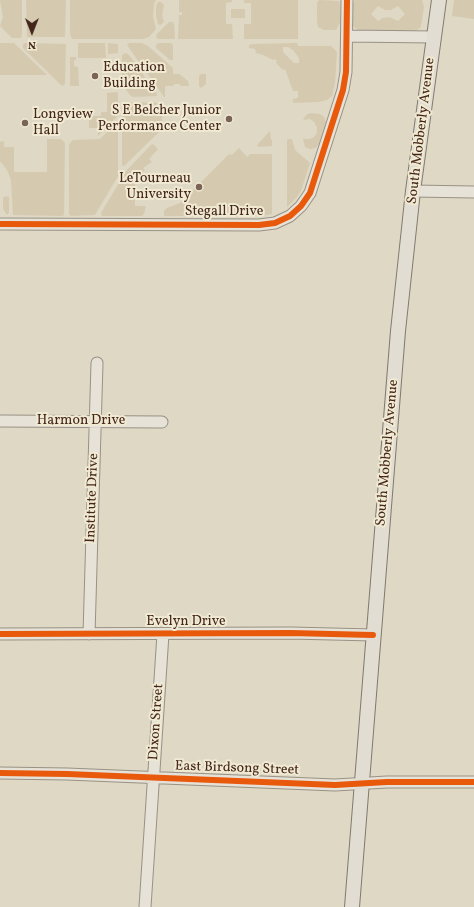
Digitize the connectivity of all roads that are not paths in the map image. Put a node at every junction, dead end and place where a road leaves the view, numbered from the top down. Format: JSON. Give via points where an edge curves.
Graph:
{"nodes":[{"id":1,"x":347,"y":0,"type":"edge"},
{"id":2,"x":438,"y":0,"type":"edge"},
{"id":3,"x":346,"y":36,"type":"junction"},
{"id":4,"x":434,"y":37,"type":"junction"},
{"id":5,"x":413,"y":191,"type":"junction"},
{"id":6,"x":474,"y":192,"type":"edge"},
{"id":7,"x":0,"y":224,"type":"edge"},
{"id":8,"x":97,"y":363,"type":"dead end"},
{"id":9,"x":0,"y":421,"type":"edge"},
{"id":10,"x":96,"y":421,"type":"junction"},
{"id":11,"x":162,"y":422,"type":"dead end"},
{"id":12,"x":0,"y":634,"type":"edge"},
{"id":13,"x":89,"y":634,"type":"junction"},
{"id":14,"x":163,"y":634,"type":"junction"},
{"id":15,"x":373,"y":635,"type":"junction"},
{"id":16,"x":0,"y":773,"type":"edge"},
{"id":17,"x":154,"y":778,"type":"junction"},
{"id":18,"x":474,"y":782,"type":"edge"},
{"id":19,"x":361,"y":784,"type":"junction"},
{"id":20,"x":145,"y":907,"type":"edge"},
{"id":21,"x":352,"y":907,"type":"edge"}],
"edges":[{"from":1,"to":3,"type":"street","name":"Stegall Drive"},
{"from":2,"to":4,"type":"main road","name":"South Mobberly Avenue"},
{"from":3,"to":4,"type":"street"},
{"from":3,"to":7,"type":"street","name":"Stegall Drive","via":[[343,90],[312,187],[301,206],[282,220],[260,225]]},
{"from":4,"to":5,"type":"main road","name":"South Mobberly Avenue"},
{"from":5,"to":6,"type":"street"},
{"from":5,"to":15,"type":"main road","name":"South Mobberly Avenue","via":[[398,331]]},
{"from":8,"to":10,"type":"street","name":"Institute Drive"},
{"from":9,"to":10,"type":"street","name":"Harmon Drive"},
{"from":10,"to":11,"type":"street","name":"Harmon Drive"},
{"from":10,"to":13,"type":"street","name":"Institute Drive"},
{"from":12,"to":13,"type":"street","name":"Evelyn Drive"},
{"from":13,"to":14,"type":"street","name":"Evelyn Drive"},
{"from":14,"to":15,"type":"street","name":"Evelyn Drive"},
{"from":14,"to":17,"type":"street","name":"Dixon Street"},
{"from":15,"to":19,"type":"main road","name":"South Mobberly Avenue"},
{"from":16,"to":17,"type":"street","name":"East Birdsong Street"},
{"from":17,"to":19,"type":"street","name":"East Birdsong Street"},
{"from":17,"to":20,"type":"street","name":"Dixon Street"},
{"from":18,"to":19,"type":"street","name":"East Birdsong Street"},
{"from":19,"to":21,"type":"main road","name":"South Mobberly Avenue"}]}
